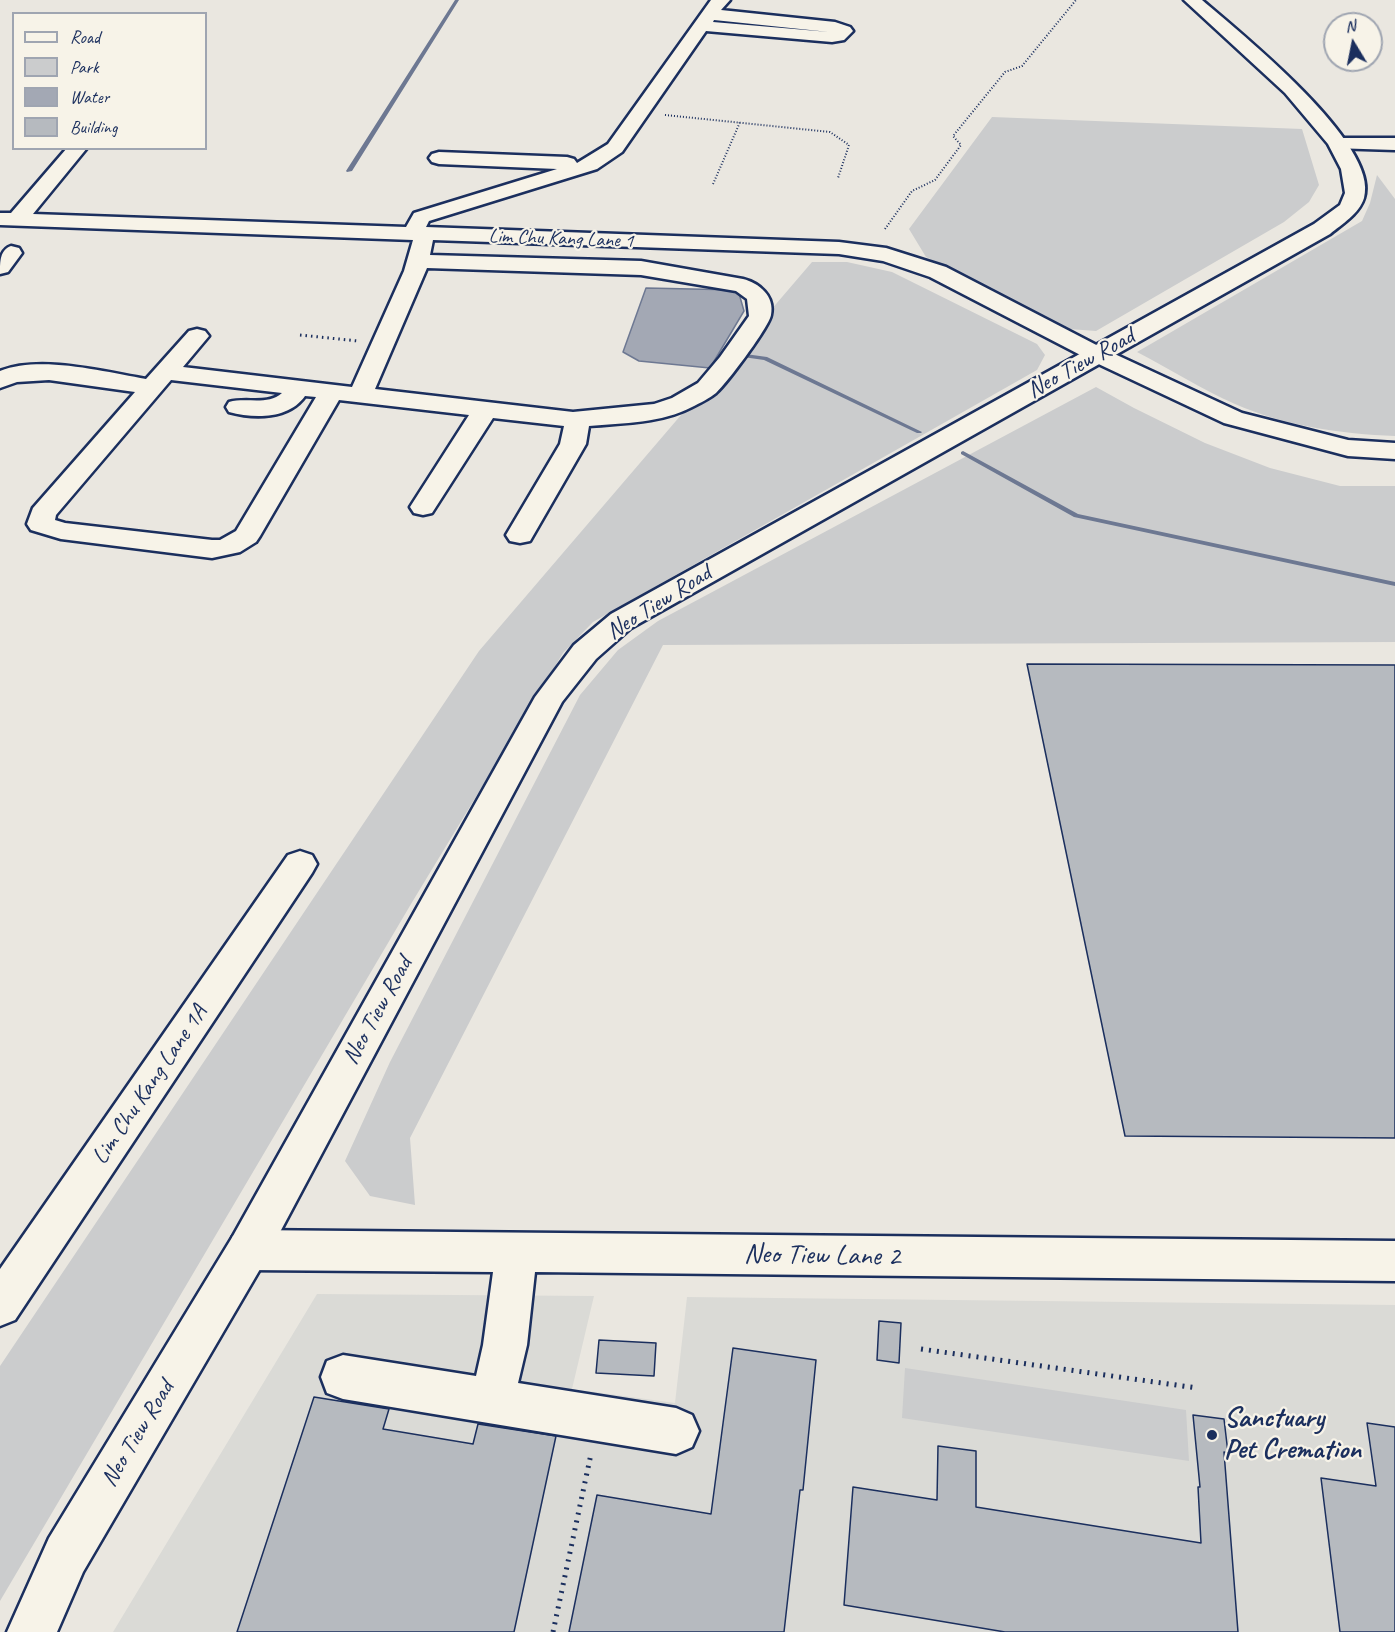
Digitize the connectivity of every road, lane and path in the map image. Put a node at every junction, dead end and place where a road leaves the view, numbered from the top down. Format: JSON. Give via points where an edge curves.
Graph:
{"nodes":[{"id":1,"x":722,"y":0,"type":"edge"},
{"id":2,"x":1076,"y":0,"type":"edge"},
{"id":3,"x":1192,"y":0,"type":"edge"},
{"id":4,"x":706,"y":20,"type":"junction"},
{"id":5,"x":640,"y":112,"type":"junction"},
{"id":6,"x":740,"y":122,"type":"junction"},
{"id":7,"x":1340,"y":144,"type":"junction"},
{"id":8,"x":1395,"y":144,"type":"edge"},
{"id":9,"x":77,"y":150,"type":"edge"},
{"id":10,"x":440,"y":158,"type":"dead end"},
{"id":11,"x":590,"y":165,"type":"junction"},
{"id":12,"x":838,"y":178,"type":"dead end"},
{"id":13,"x":713,"y":184,"type":"dead end"},
{"id":14,"x":8,"y":219,"type":"edge"},
{"id":15,"x":885,"y":229,"type":"dead end"},
{"id":16,"x":419,"y":234,"type":"junction"},
{"id":17,"x":418,"y":261,"type":"junction"},
{"id":18,"x":300,"y":335,"type":"dead end"},
{"id":19,"x":197,"y":336,"type":"dead end"},
{"id":20,"x":384,"y":343,"type":"junction"},
{"id":21,"x":1098,"y":355,"type":"junction"},
{"id":22,"x":159,"y":380,"type":"junction"},
{"id":23,"x":0,"y":381,"type":"edge"},
{"id":24,"x":298,"y":388,"type":"junction"},
{"id":25,"x":331,"y":392,"type":"junction"},
{"id":26,"x":360,"y":396,"type":"junction"},
{"id":27,"x":238,"y":407,"type":"dead end"},
{"id":28,"x":486,"y":409,"type":"junction"},
{"id":29,"x":573,"y":420,"type":"junction"},
{"id":30,"x":1395,"y":452,"type":"edge"},
{"id":31,"x":423,"y":507,"type":"dead end"},
{"id":32,"x":520,"y":535,"type":"dead end"},
{"id":33,"x":300,"y":864,"type":"dead end"},
{"id":34,"x":248,"y":1250,"type":"junction"},
{"id":35,"x":516,"y":1253,"type":"junction"},
{"id":36,"x":1395,"y":1261,"type":"edge"},
{"id":37,"x":0,"y":1305,"type":"edge"},
{"id":38,"x":921,"y":1349,"type":"dead end"},
{"id":39,"x":343,"y":1377,"type":"dead end"},
{"id":40,"x":1197,"y":1388,"type":"dead end"},
{"id":41,"x":492,"y":1401,"type":"junction"},
{"id":42,"x":598,"y":1418,"type":"junction"},
{"id":43,"x":676,"y":1431,"type":"dead end"},
{"id":44,"x":32,"y":1632,"type":"edge"},
{"id":45,"x":553,"y":1632,"type":"edge"}],
"edges":[{"from":1,"to":4,"type":"street"},
{"from":2,"to":15,"type":"path","via":[[1022,66],[1005,72],[952,136],[960,145],[935,180],[912,191]]},
{"from":3,"to":7,"type":"street","name":"Neo Tiew Road","via":[[1307,104]]},
{"from":4,"to":4,"type":"street","via":[[832,38],[844,31],[835,27]]},
{"from":4,"to":5,"type":"street"},
{"from":5,"to":6,"type":"path"},
{"from":5,"to":11,"type":"street","via":[[615,148]]},
{"from":6,"to":12,"type":"path","via":[[830,132],[843,139],[849,145]]},
{"from":6,"to":13,"type":"path"},
{"from":7,"to":8,"type":"street"},
{"from":7,"to":21,"type":"street","name":"Neo Tiew Road","via":[[1351,169],[1355,194],[1348,208],[1322,229]]},
{"from":9,"to":14,"type":"street","via":[[68,176]]},
{"from":10,"to":11,"type":"street"},
{"from":11,"to":16,"type":"street","via":[[421,217]]},
{"from":14,"to":16,"type":"street","name":"Lim Chu Kang Lane 1"},
{"from":16,"to":17,"type":"street"},
{"from":16,"to":21,"type":"street","name":"Lim Chu Kang Lane 1","via":[[839,248],[886,255],[938,272]]},
{"from":17,"to":20,"type":"street"},
{"from":17,"to":29,"type":"street","via":[[641,268],[743,286],[757,296],[760,316],[706,388],[681,403],[658,410]]},
{"from":18,"to":20,"type":"path"},
{"from":19,"to":22,"type":"street"},
{"from":20,"to":26,"type":"street"},
{"from":21,"to":30,"type":"street","name":"Lim Chu Kang Lane 1","via":[[1233,418],[1348,448]]},
{"from":21,"to":34,"type":"street","name":"Neo Tiew Road","via":[[621,621],[585,652],[550,697]]},
{"from":22,"to":23,"type":"street","via":[[38,371],[14,374]]},
{"from":22,"to":24,"type":"street"},
{"from":22,"to":25,"type":"street","via":[[43,514],[41,524],[61,531],[225,549],[246,536]]},
{"from":24,"to":25,"type":"street"},
{"from":24,"to":27,"type":"street","via":[[291,400],[279,408]]},
{"from":25,"to":26,"type":"street"},
{"from":26,"to":28,"type":"street"},
{"from":28,"to":29,"type":"street"},
{"from":28,"to":31,"type":"street"},
{"from":29,"to":32,"type":"street","via":[[577,424],[573,444]]},
{"from":33,"to":37,"type":"street","name":"Lim Chu Kang Lane 1A"},
{"from":34,"to":35,"type":"street","name":"Neo Tiew Lane 2"},
{"from":34,"to":44,"type":"street","name":"Neo Tiew Road","via":[[66,1555]]},
{"from":35,"to":36,"type":"street","name":"Neo Tiew Lane 2"},
{"from":35,"to":41,"type":"street","via":[[505,1345]]},
{"from":38,"to":40,"type":"path"},
{"from":39,"to":41,"type":"street"},
{"from":41,"to":42,"type":"street"},
{"from":42,"to":43,"type":"street"},
{"from":42,"to":45,"type":"path"}]}
